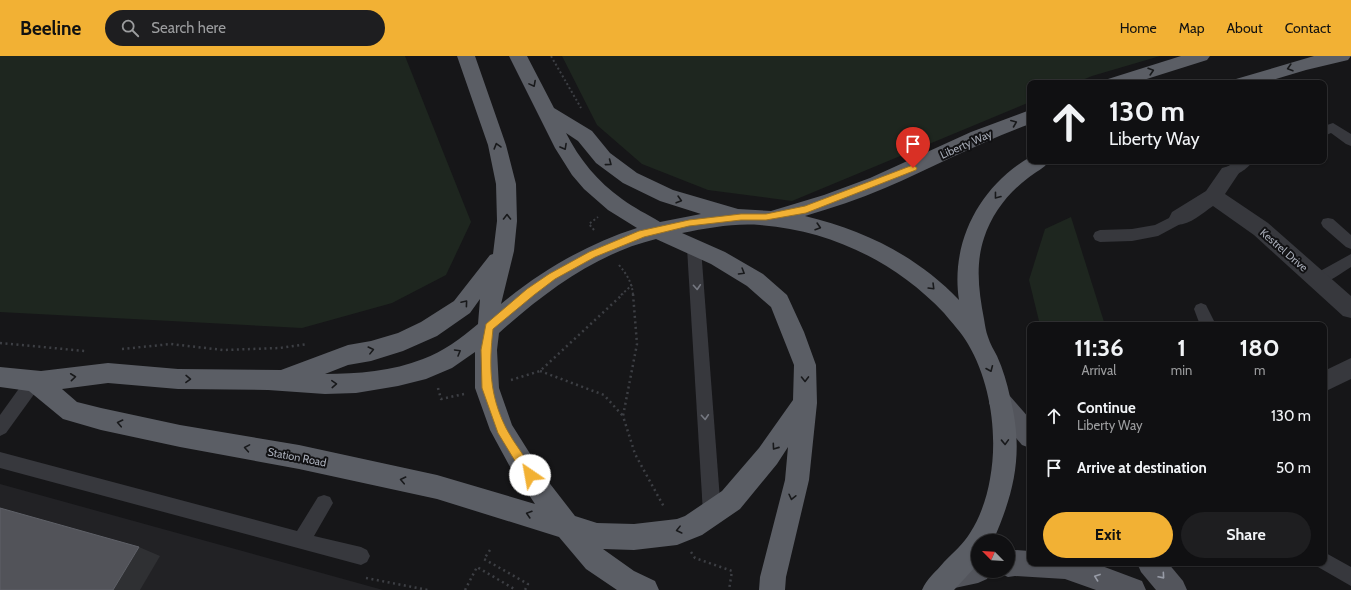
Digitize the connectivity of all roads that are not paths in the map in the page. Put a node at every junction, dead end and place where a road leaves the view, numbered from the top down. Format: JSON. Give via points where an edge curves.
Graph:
{"nodes":[{"id":1,"x":466,"y":56,"type":"edge"},
{"id":2,"x":518,"y":56,"type":"edge"},
{"id":3,"x":1201,"y":56,"type":"edge"},
{"id":4,"x":1342,"y":56,"type":"edge"},
{"id":5,"x":1124,"y":80,"type":"edge"},
{"id":6,"x":1252,"y":80,"type":"edge"},
{"id":7,"x":547,"y":112,"type":"junction"},
{"id":8,"x":1027,"y":117,"type":"edge"},
{"id":9,"x":1327,"y":130,"type":"edge"},
{"id":10,"x":1351,"y":141,"type":"edge"},
{"id":11,"x":1033,"y":164,"type":"edge"},
{"id":12,"x":1242,"y":164,"type":"edge"},
{"id":13,"x":1229,"y":173,"type":"joint"},
{"id":14,"x":1213,"y":196,"type":"junction"},
{"id":15,"x":741,"y":217,"type":"junction"},
{"id":16,"x":766,"y":217,"type":"junction"},
{"id":17,"x":1179,"y":218,"type":"joint"},
{"id":18,"x":1328,"y":223,"type":"dead end"},
{"id":19,"x":657,"y":230,"type":"junction"},
{"id":20,"x":1100,"y":236,"type":"dead end"},
{"id":21,"x":1351,"y":243,"type":"edge"},
{"id":22,"x":694,"y":248,"type":"junction"},
{"id":23,"x":504,"y":251,"type":"junction"},
{"id":24,"x":1351,"y":260,"type":"edge"},
{"id":25,"x":1318,"y":280,"type":"junction"},
{"id":26,"x":1201,"y":309,"type":"dead end"},
{"id":27,"x":1351,"y":309,"type":"edge"},
{"id":28,"x":1207,"y":322,"type":"edge"},
{"id":29,"x":489,"y":327,"type":"junction"},
{"id":30,"x":976,"y":336,"type":"junction"},
{"id":31,"x":1351,"y":368,"type":"edge"},
{"id":32,"x":0,"y":377,"type":"edge"},
{"id":33,"x":281,"y":380,"type":"junction"},
{"id":34,"x":1327,"y":380,"type":"edge"},
{"id":35,"x":34,"y":381,"type":"junction"},
{"id":36,"x":805,"y":403,"type":"junction"},
{"id":37,"x":1001,"y":403,"type":"junction"},
{"id":38,"x":0,"y":428,"type":"edge"},
{"id":39,"x":1027,"y":433,"type":"edge"},
{"id":40,"x":0,"y":460,"type":"edge"},
{"id":41,"x":324,"y":503,"type":"dead end"},
{"id":42,"x":712,"y":513,"type":"junction"},
{"id":43,"x":566,"y":526,"type":"junction"},
{"id":44,"x":983,"y":534,"type":"edge"},
{"id":45,"x":301,"y":541,"type":"junction"},
{"id":46,"x":971,"y":552,"type":"edge"},
{"id":47,"x":361,"y":556,"type":"dead end"},
{"id":48,"x":595,"y":560,"type":"junction"},
{"id":49,"x":1015,"y":563,"type":"edge"},
{"id":50,"x":1327,"y":563,"type":"edge"},
{"id":51,"x":1027,"y":564,"type":"edge"},
{"id":52,"x":1065,"y":566,"type":"edge"},
{"id":53,"x":1153,"y":566,"type":"edge"},
{"id":54,"x":971,"y":573,"type":"edge"},
{"id":55,"x":1351,"y":577,"type":"edge"},
{"id":56,"x":943,"y":583,"type":"edge"},
{"id":57,"x":614,"y":590,"type":"edge"},
{"id":58,"x":646,"y":590,"type":"edge"},
{"id":59,"x":772,"y":590,"type":"edge"},
{"id":60,"x":1133,"y":590,"type":"edge"},
{"id":61,"x":1174,"y":590,"type":"edge"}],
"edges":[{"from":23,"to":1,"type":"highway","one_way":true,"via":[[507,221],[506,184],[497,145]]},
{"from":2,"to":7,"type":"highway","one_way":true},
{"from":5,"to":3,"type":"highway","one_way":true},
{"from":4,"to":6,"type":"highway","one_way":true,"via":[[1304,64]]},
{"from":7,"to":15,"type":"highway","one_way":true,"via":[[585,136],[602,158],[630,178],[667,196]]},
{"from":7,"to":19,"type":"highway","one_way":true,"via":[[564,148],[591,184],[615,205]]},
{"from":16,"to":8,"type":"highway","name":"Liberty Way","one_way":true,"via":[[806,210],[851,193]]},
{"from":9,"to":10,"type":"lane","via":[[1333,128]]},
{"from":11,"to":30,"type":"highway","one_way":true,"via":[[1010,181],[996,197],[974,237],[968,274]]},
{"from":12,"to":13,"type":"lane"},
{"from":13,"to":14,"type":"street"},
{"from":14,"to":17,"type":"street"},
{"from":14,"to":25,"type":"street","name":"Kestrel Drive","via":[[1261,229]]},
{"from":15,"to":16,"type":"highway"},
{"from":15,"to":19,"type":"highway","via":[[689,223]]},
{"from":16,"to":30,"type":"highway","one_way":true,"via":[[812,225],[846,236],[886,254],[927,281]]},
{"from":17,"to":20,"type":"lane","via":[[1158,230],[1132,235]]},
{"from":18,"to":21,"type":"lane"},
{"from":19,"to":22,"type":"highway"},
{"from":19,"to":29,"type":"highway","via":[[592,254],[552,277]]},
{"from":22,"to":36,"type":"highway","one_way":true,"via":[[718,258],[755,280],[779,301],[794,332],[805,365]]},
{"from":22,"to":42,"type":"lane","one_way":true},
{"from":23,"to":29,"type":"highway","via":[[491,299]]},
{"from":33,"to":23,"type":"highway","one_way":true,"via":[[348,355],[403,341],[429,329],[462,307]]},
{"from":24,"to":25,"type":"lane"},
{"from":25,"to":27,"type":"street","name":"Kestrel Drive"},
{"from":26,"to":28,"type":"lane"},
{"from":33,"to":29,"type":"highway","one_way":true,"via":[[329,384],[369,382],[413,373],[432,366],[465,347]]},
{"from":29,"to":43,"type":"highway","via":[[486,350],[487,388],[502,430],[535,484]]},
{"from":30,"to":37,"type":"highway","one_way":true,"via":[[992,373]]},
{"from":31,"to":34,"type":"street"},
{"from":32,"to":35,"type":"highway"},
{"from":35,"to":33,"type":"highway","one_way":true,"via":[[110,373],[180,379]]},
{"from":35,"to":38,"type":"lane"},
{"from":43,"to":35,"type":"highway","name":"Station Road","one_way":true,"via":[[437,487],[299,457],[101,420],[71,411]]},
{"from":36,"to":42,"type":"highway","name":"Station Road","one_way":true,"via":[[768,456],[731,500]]},
{"from":36,"to":59,"type":"highway","one_way":true,"via":[[797,480]]},
{"from":37,"to":39,"type":"main road"},
{"from":37,"to":44,"type":"highway","one_way":true,"via":[[1006,445],[1002,480]]},
{"from":40,"to":45,"type":"lane"},
{"from":41,"to":45,"type":"lane"},
{"from":42,"to":43,"type":"highway","name":"Station Road","one_way":true,"via":[[693,526],[677,532],[634,537],[597,536]]},
{"from":43,"to":48,"type":"highway"},
{"from":45,"to":47,"type":"lane"},
{"from":46,"to":56,"type":"highway"},
{"from":48,"to":57,"type":"highway"},
{"from":48,"to":58,"type":"highway","via":[[625,580]]},
{"from":51,"to":49,"type":"main road","one_way":true},
{"from":50,"to":55,"type":"lane"},
{"from":60,"to":52,"type":"main road","one_way":true},
{"from":53,"to":61,"type":"main road","one_way":true},
{"from":54,"to":56,"type":"main road"}]}
